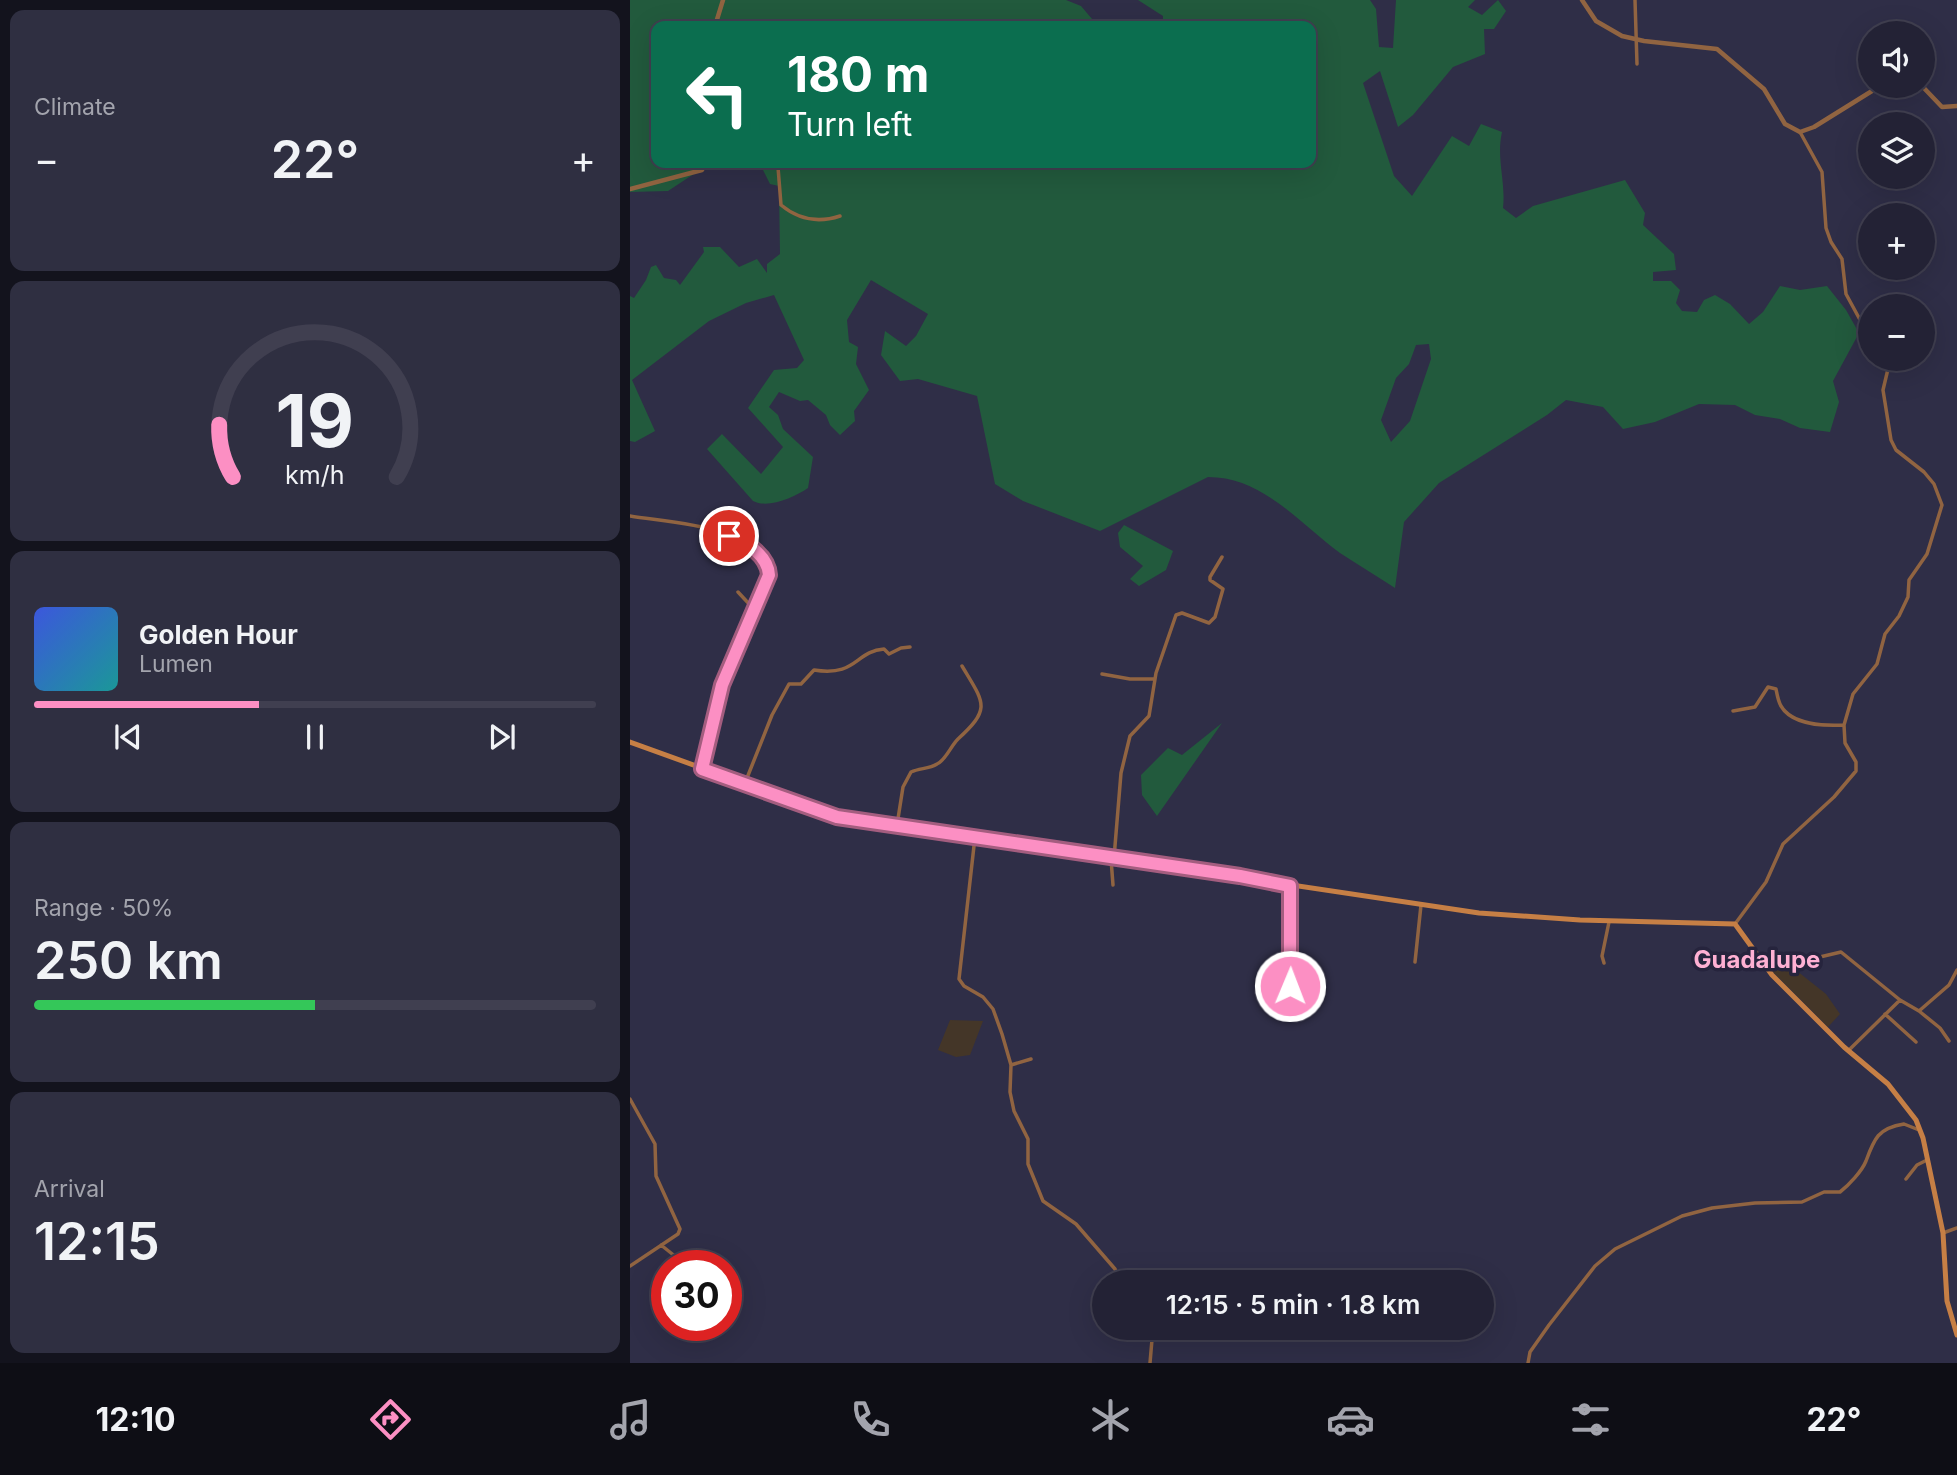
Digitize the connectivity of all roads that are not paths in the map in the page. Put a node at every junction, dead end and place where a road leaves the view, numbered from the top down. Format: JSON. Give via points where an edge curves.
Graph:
{"nodes":[{"id":1,"x":723,"y":0,"type":"edge"},
{"id":2,"x":1582,"y":0,"type":"edge"},
{"id":3,"x":1635,"y":0,"type":"edge"},
{"id":4,"x":717,"y":21,"type":"edge"},
{"id":5,"x":1637,"y":40,"type":"junction"},
{"id":6,"x":1637,"y":64,"type":"dead end"},
{"id":7,"x":1861,"y":98,"type":"edge"},
{"id":8,"x":1933,"y":98,"type":"edge"},
{"id":9,"x":1957,"y":106,"type":"edge"},
{"id":10,"x":1800,"y":132,"type":"junction"},
{"id":11,"x":702,"y":168,"type":"edge"},
{"id":12,"x":778,"y":168,"type":"edge"},
{"id":13,"x":630,"y":189,"type":"edge"},
{"id":14,"x":840,"y":216,"type":"dead end"},
{"id":15,"x":1858,"y":316,"type":"edge"},
{"id":16,"x":1888,"y":371,"type":"edge"},
{"id":17,"x":630,"y":516,"type":"edge"},
{"id":18,"x":1222,"y":557,"type":"dead end"},
{"id":19,"x":738,"y":592,"type":"dead end"},
{"id":20,"x":753,"y":612,"type":"junction"},
{"id":21,"x":910,"y":648,"type":"dead end"},
{"id":22,"x":962,"y":666,"type":"dead end"},
{"id":23,"x":1102,"y":674,"type":"dead end"},
{"id":24,"x":1155,"y":679,"type":"junction"},
{"id":25,"x":1733,"y":711,"type":"dead end"},
{"id":26,"x":1844,"y":724,"type":"junction"},
{"id":27,"x":630,"y":743,"type":"edge"},
{"id":28,"x":702,"y":769,"type":"junction"},
{"id":29,"x":745,"y":783,"type":"junction"},
{"id":30,"x":897,"y":825,"type":"junction"},
{"id":31,"x":975,"y":837,"type":"junction"},
{"id":32,"x":1113,"y":859,"type":"junction"},
{"id":33,"x":1113,"y":885,"type":"dead end"},
{"id":34,"x":1290,"y":886,"type":"junction"},
{"id":35,"x":1421,"y":905,"type":"junction"},
{"id":36,"x":1610,"y":919,"type":"junction"},
{"id":37,"x":1735,"y":924,"type":"junction"},
{"id":38,"x":1415,"y":962,"type":"dead end"},
{"id":39,"x":1604,"y":963,"type":"dead end"},
{"id":40,"x":1765,"y":967,"type":"junction"},
{"id":41,"x":1957,"y":970,"type":"edge"},
{"id":42,"x":1301,"y":993,"type":"dead end"},
{"id":43,"x":1900,"y":1000,"type":"junction"},
{"id":44,"x":1919,"y":1011,"type":"junction"},
{"id":45,"x":1885,"y":1014,"type":"junction"},
{"id":46,"x":1949,"y":1041,"type":"dead end"},
{"id":47,"x":1916,"y":1042,"type":"dead end"},
{"id":48,"x":1848,"y":1051,"type":"junction"},
{"id":49,"x":1031,"y":1059,"type":"dead end"},
{"id":50,"x":1011,"y":1065,"type":"junction"},
{"id":51,"x":630,"y":1099,"type":"edge"},
{"id":52,"x":1920,"y":1130,"type":"junction"},
{"id":53,"x":1927,"y":1160,"type":"junction"},
{"id":54,"x":1906,"y":1179,"type":"dead end"},
{"id":55,"x":1957,"y":1228,"type":"edge"},
{"id":56,"x":1943,"y":1233,"type":"junction"},
{"id":57,"x":661,"y":1245,"type":"junction"},
{"id":58,"x":667,"y":1250,"type":"edge"},
{"id":59,"x":630,"y":1266,"type":"edge"},
{"id":60,"x":1115,"y":1270,"type":"edge"},
{"id":61,"x":1957,"y":1335,"type":"edge"},
{"id":62,"x":1152,"y":1340,"type":"edge"},
{"id":63,"x":1150,"y":1363,"type":"edge"},
{"id":64,"x":1528,"y":1363,"type":"edge"}],
"edges":[{"from":1,"to":4,"type":"street"},
{"from":2,"to":5,"type":"street","via":[[1596,21]]},
{"from":3,"to":5,"type":"street"},
{"from":5,"to":6,"type":"street"},
{"from":5,"to":10,"type":"street","via":[[1717,49],[1764,89],[1786,124]]},
{"from":7,"to":10,"type":"street"},
{"from":8,"to":9,"type":"street","via":[[1942,107]]},
{"from":10,"to":15,"type":"street","via":[[1822,172],[1826,228],[1842,259],[1846,294]]},
{"from":11,"to":13,"type":"street"},
{"from":12,"to":14,"type":"street","via":[[781,205],[790,212],[819,220]]},
{"from":16,"to":26,"type":"street","via":[[1883,390],[1891,440],[1934,484],[1942,505],[1927,554],[1909,579],[1908,597],[1885,634],[1874,670],[1853,694]]},
{"from":17,"to":20,"type":"street","via":[[716,530],[745,541],[769,570]]},
{"from":18,"to":24,"type":"street","via":[[1210,577],[1223,589],[1215,617],[1209,623],[1176,615]]},
{"from":19,"to":20,"type":"street"},
{"from":20,"to":28,"type":"street","via":[[720,692]]},
{"from":21,"to":29,"type":"street","via":[[889,654],[877,649],[845,670],[814,670],[801,684],[789,684]]},
{"from":22,"to":30,"type":"street","via":[[981,699],[980,715],[940,763],[911,772],[903,787]]},
{"from":23,"to":24,"type":"street"},
{"from":24,"to":32,"type":"street","via":[[1149,716],[1130,736],[1121,774]]},
{"from":25,"to":26,"type":"street","via":[[1755,708],[1768,687],[1776,689],[1780,706],[1805,722]]},
{"from":26,"to":37,"type":"street","via":[[1845,743],[1856,762],[1854,775],[1783,844],[1766,882]]},
{"from":27,"to":28,"type":"main road"},
{"from":28,"to":29,"type":"main road"},
{"from":29,"to":30,"type":"main road","via":[[837,817]]},
{"from":30,"to":31,"type":"main road"},
{"from":31,"to":32,"type":"main road"},
{"from":31,"to":50,"type":"street","via":[[959,979],[993,1009]]},
{"from":32,"to":33,"type":"street"},
{"from":32,"to":34,"type":"main road"},
{"from":34,"to":35,"type":"main road"},
{"from":34,"to":42,"type":"street","via":[[1290,986]]},
{"from":35,"to":36,"type":"main road","via":[[1497,915]]},
{"from":35,"to":38,"type":"street"},
{"from":36,"to":37,"type":"main road"},
{"from":36,"to":39,"type":"street"},
{"from":37,"to":40,"type":"main road"},
{"from":40,"to":43,"type":"street","via":[[1841,952]]},
{"from":40,"to":48,"type":"main road"},
{"from":41,"to":44,"type":"street","via":[[1949,985]]},
{"from":43,"to":44,"type":"street"},
{"from":43,"to":45,"type":"street"},
{"from":44,"to":46,"type":"street"},
{"from":45,"to":47,"type":"street"},
{"from":45,"to":48,"type":"street"},
{"from":48,"to":52,"type":"main road","via":[[1893,1090]]},
{"from":49,"to":50,"type":"street"},
{"from":50,"to":60,"type":"street","via":[[1014,1111],[1028,1139],[1028,1164],[1043,1201],[1076,1224]]},
{"from":51,"to":57,"type":"street","via":[[655,1144],[656,1176],[680,1229]]},
{"from":52,"to":53,"type":"main road"},
{"from":52,"to":64,"type":"street","via":[[1904,1124],[1884,1130],[1840,1192],[1824,1192],[1802,1202],[1712,1208],[1682,1216],[1615,1248],[1549,1325],[1530,1352]]},
{"from":53,"to":54,"type":"street"},
{"from":53,"to":56,"type":"main road"},
{"from":55,"to":56,"type":"street"},
{"from":56,"to":61,"type":"main road","via":[[1948,1308]]},
{"from":57,"to":58,"type":"street"},
{"from":57,"to":59,"type":"street"},
{"from":62,"to":63,"type":"street"}]}
